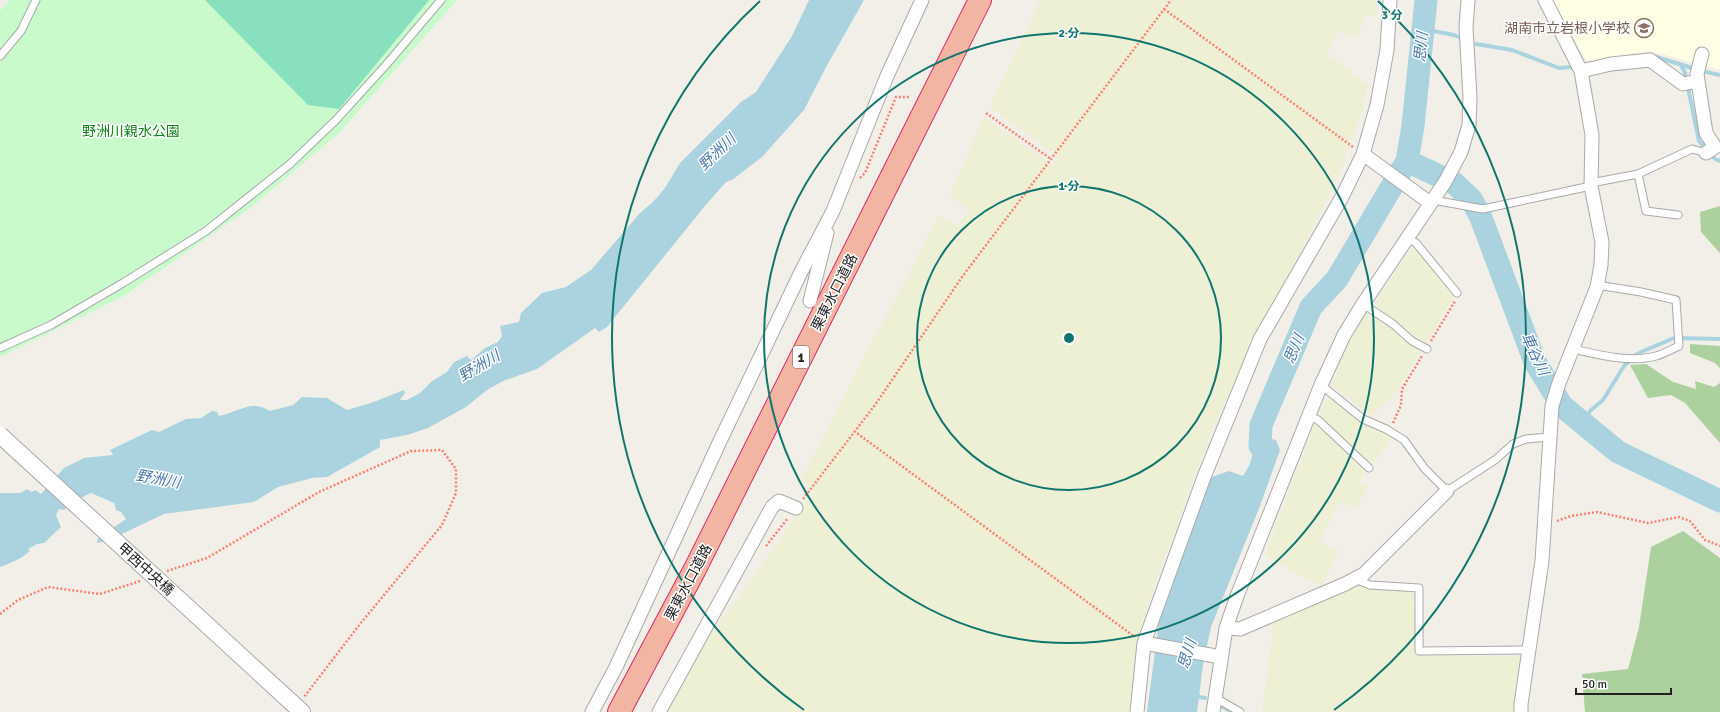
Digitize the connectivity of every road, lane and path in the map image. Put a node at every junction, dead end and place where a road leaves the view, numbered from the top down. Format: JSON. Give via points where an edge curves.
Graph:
{"nodes":[{"id":1,"x":36,"y":0,"type":"edge"},
{"id":2,"x":441,"y":0,"type":"edge"},
{"id":3,"x":922,"y":0,"type":"edge"},
{"id":4,"x":980,"y":0,"type":"edge"},
{"id":5,"x":1171,"y":0,"type":"edge"},
{"id":6,"x":1390,"y":0,"type":"edge"},
{"id":7,"x":1468,"y":0,"type":"edge"},
{"id":8,"x":1545,"y":0,"type":"edge"},
{"id":9,"x":1164,"y":9,"type":"junction"},
{"id":10,"x":1702,"y":54,"type":"dead end"},
{"id":11,"x":0,"y":56,"type":"edge"},
{"id":12,"x":1581,"y":71,"type":"junction"},
{"id":13,"x":1694,"y":77,"type":"junction"},
{"id":14,"x":909,"y":97,"type":"dead end"},
{"id":15,"x":986,"y":112,"type":"dead end"},
{"id":16,"x":1709,"y":151,"type":"joint"},
{"id":17,"x":1364,"y":155,"type":"junction"},
{"id":18,"x":1051,"y":159,"type":"junction"},
{"id":19,"x":1638,"y":174,"type":"junction"},
{"id":20,"x":846,"y":180,"type":"junction"},
{"id":21,"x":1591,"y":184,"type":"junction"},
{"id":22,"x":1429,"y":200,"type":"junction"},
{"id":23,"x":833,"y":211,"type":"junction"},
{"id":24,"x":1678,"y":215,"type":"dead end"},
{"id":25,"x":1407,"y":238,"type":"junction"},
{"id":26,"x":1597,"y":285,"type":"junction"},
{"id":27,"x":1457,"y":293,"type":"joint"},
{"id":28,"x":810,"y":301,"type":"dead end"},
{"id":29,"x":1363,"y":304,"type":"junction"},
{"id":30,"x":0,"y":348,"type":"edge"},
{"id":31,"x":1427,"y":349,"type":"junction"},
{"id":32,"x":1573,"y":349,"type":"junction"},
{"id":33,"x":1321,"y":385,"type":"junction"},
{"id":34,"x":1308,"y":415,"type":"junction"},
{"id":35,"x":1386,"y":429,"type":"junction"},
{"id":36,"x":854,"y":431,"type":"junction"},
{"id":37,"x":0,"y":435,"type":"edge"},
{"id":38,"x":1549,"y":437,"type":"junction"},
{"id":39,"x":1370,"y":468,"type":"dead end"},
{"id":40,"x":1447,"y":491,"type":"junction"},
{"id":41,"x":796,"y":508,"type":"junction"},
{"id":42,"x":1544,"y":525,"type":"junction"},
{"id":43,"x":1720,"y":546,"type":"edge"},
{"id":44,"x":762,"y":551,"type":"dead end"},
{"id":45,"x":164,"y":572,"type":"dead end"},
{"id":46,"x":143,"y":579,"type":"dead end"},
{"id":47,"x":1355,"y":579,"type":"junction"},
{"id":48,"x":0,"y":614,"type":"edge"},
{"id":49,"x":1226,"y":628,"type":"junction"},
{"id":50,"x":1148,"y":644,"type":"junction"},
{"id":51,"x":1529,"y":650,"type":"junction"},
{"id":52,"x":1218,"y":656,"type":"junction"},
{"id":53,"x":1214,"y":697,"type":"junction"},
{"id":54,"x":296,"y":708,"type":"edge"},
{"id":55,"x":592,"y":712,"type":"edge"},
{"id":56,"x":619,"y":712,"type":"edge"},
{"id":57,"x":659,"y":712,"type":"edge"},
{"id":58,"x":1137,"y":712,"type":"edge"},
{"id":59,"x":1213,"y":712,"type":"edge"},
{"id":60,"x":1240,"y":712,"type":"edge"},
{"id":61,"x":1521,"y":712,"type":"edge"}],
"edges":[{"from":1,"to":11,"type":"lane","via":[[21,31]]},
{"from":2,"to":30,"type":"lane","via":[[336,120],[290,164],[212,226],[51,325]]},
{"from":3,"to":20,"type":"street","via":[[887,76]]},
{"from":4,"to":56,"type":"highway","name":"栗東水口道路","number":"1","via":[[695,570]]},
{"from":5,"to":9,"type":"path"},
{"from":6,"to":17,"type":"street","via":[[1387,50],[1377,105]]},
{"from":7,"to":22,"type":"street","via":[[1466,27],[1469,125],[1461,152],[1448,177]]},
{"from":8,"to":12,"type":"street"},
{"from":9,"to":17,"type":"path"},
{"from":9,"to":18,"type":"path"},
{"from":10,"to":13,"type":"street"},
{"from":12,"to":13,"type":"street","via":[[1610,64],[1650,60]]},
{"from":12,"to":21,"type":"street","via":[[1592,135]]},
{"from":13,"to":16,"type":"street","via":[[1706,134],[1714,147]]},
{"from":14,"to":20,"type":"path","via":[[896,97],[865,173],[859,179]]},
{"from":15,"to":18,"type":"path"},
{"from":16,"to":19,"type":"lane","via":[[1692,149]]},
{"from":17,"to":22,"type":"street"},
{"from":17,"to":50,"type":"street","via":[[1260,339],[1204,477]]},
{"from":18,"to":36,"type":"path","via":[[962,277],[875,405]]},
{"from":19,"to":21,"type":"lane"},
{"from":19,"to":24,"type":"lane","via":[[1646,211]]},
{"from":20,"to":23,"type":"street"},
{"from":21,"to":22,"type":"lane","via":[[1483,209]]},
{"from":21,"to":26,"type":"street","via":[[1602,242]]},
{"from":22,"to":25,"type":"street"},
{"from":23,"to":28,"type":"street"},
{"from":23,"to":55,"type":"street","via":[[799,276]]},
{"from":25,"to":27,"type":"lane","via":[[1416,244]]},
{"from":25,"to":29,"type":"street"},
{"from":26,"to":32,"type":"street"},
{"from":26,"to":32,"type":"lane","via":[[1676,300],[1679,346],[1656,356],[1635,359],[1608,357]]},
{"from":27,"to":31,"type":"path","via":[[1457,299]]},
{"from":29,"to":31,"type":"lane","via":[[1393,324],[1412,341]]},
{"from":29,"to":33,"type":"street","via":[[1344,335]]},
{"from":31,"to":35,"type":"path","via":[[1402,389],[1402,405],[1394,422]]},
{"from":32,"to":38,"type":"street","via":[[1552,406]]},
{"from":33,"to":34,"type":"street"},
{"from":33,"to":35,"type":"lane","via":[[1363,418]]},
{"from":34,"to":39,"type":"lane","via":[[1318,420]]},
{"from":34,"to":49,"type":"street"},
{"from":35,"to":40,"type":"lane","via":[[1404,440],[1425,469]]},
{"from":36,"to":41,"type":"path"},
{"from":36,"to":50,"type":"path"},
{"from":37,"to":54,"type":"street","name":"甲西中央橋","bridge":true},
{"from":38,"to":40,"type":"lane","via":[[1526,439],[1513,444],[1495,460]]},
{"from":38,"to":42,"type":"street"},
{"from":40,"to":47,"type":"street","via":[[1364,574]]},
{"from":41,"to":44,"type":"path"},
{"from":41,"to":57,"type":"street","via":[[779,501],[772,507]]},
{"from":42,"to":43,"type":"path","via":[[1571,516],[1597,512],[1648,523],[1679,517],[1690,521],[1705,540]]},
{"from":42,"to":51,"type":"street","via":[[1542,562]]},
{"from":45,"to":54,"type":"path","via":[[207,558],[319,492],[396,457],[411,451],[442,450],[456,469],[456,493],[442,525],[360,624]]},
{"from":46,"to":48,"type":"path","via":[[100,594],[48,587],[18,600]]},
{"from":47,"to":49,"type":"street","via":[[1240,629]]},
{"from":47,"to":51,"type":"lane","via":[[1370,584],[1419,588],[1419,651]]},
{"from":49,"to":52,"type":"street"},
{"from":50,"to":52,"type":"street"},
{"from":50,"to":58,"type":"street"},
{"from":51,"to":61,"type":"street"},
{"from":52,"to":53,"type":"street"},
{"from":53,"to":59,"type":"street"},
{"from":53,"to":60,"type":"lane"}]}
